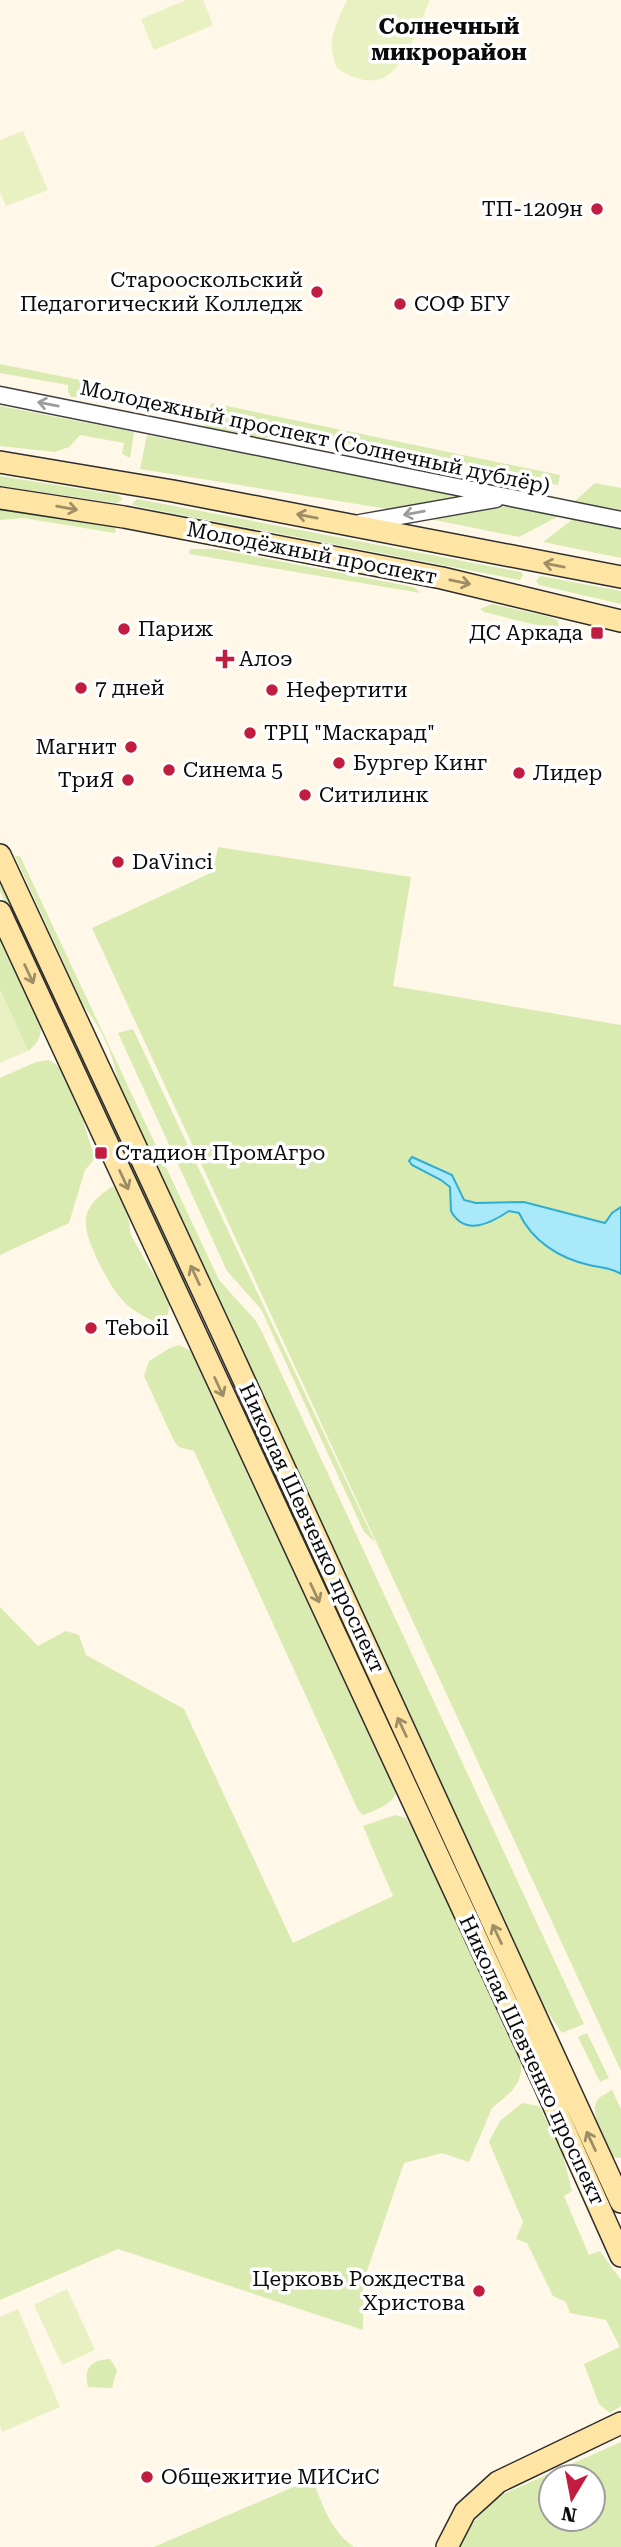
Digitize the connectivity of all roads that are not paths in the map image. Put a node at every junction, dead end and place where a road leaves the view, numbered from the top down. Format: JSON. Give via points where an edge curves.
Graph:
{"nodes":[{"id":1,"x":0,"y":395,"type":"edge"},
{"id":2,"x":0,"y":462,"type":"edge"},
{"id":3,"x":506,"y":497,"type":"junction"},
{"id":4,"x":0,"y":498,"type":"edge"},
{"id":5,"x":621,"y":520,"type":"edge"},
{"id":6,"x":353,"y":524,"type":"junction"},
{"id":7,"x":621,"y":577,"type":"edge"},
{"id":8,"x":621,"y":621,"type":"edge"},
{"id":9,"x":0,"y":856,"type":"edge"},
{"id":10,"x":0,"y":912,"type":"edge"},
{"id":11,"x":214,"y":1318,"type":"junction"},
{"id":12,"x":192,"y":1327,"type":"junction"},
{"id":13,"x":621,"y":2202,"type":"edge"},
{"id":14,"x":621,"y":2256,"type":"edge"},
{"id":15,"x":621,"y":2423,"type":"edge"},
{"id":16,"x":447,"y":2547,"type":"edge"}],
"edges":[{"from":3,"to":1,"type":"street","name":"Молодежный проспект (Солнечный дублёр)","one_way":true},
{"from":6,"to":2,"type":"main road","name":"Молодёжный проспект","one_way":true},
{"from":3,"to":5,"type":"street","name":"Молодежный проспект (Солнечный дублёр)"},
{"from":3,"to":6,"type":"street","one_way":true},
{"from":4,"to":8,"type":"main road","name":"Молодёжный проспект","one_way":true,"via":[[442,578]]},
{"from":7,"to":6,"type":"main road","name":"Молодёжный проспект","one_way":true},
{"from":11,"to":9,"type":"main road","name":"Николая Шевченко проспект","one_way":true},
{"from":10,"to":12,"type":"main road","name":"Николая Шевченко проспект","one_way":true},
{"from":11,"to":12,"type":"main road"},
{"from":13,"to":11,"type":"main road","name":"Николая Шевченко проспект","one_way":true},
{"from":12,"to":14,"type":"main road","name":"Николая Шевченко проспект","one_way":true},
{"from":15,"to":16,"type":"main road","via":[[498,2482],[465,2512]]}]}
